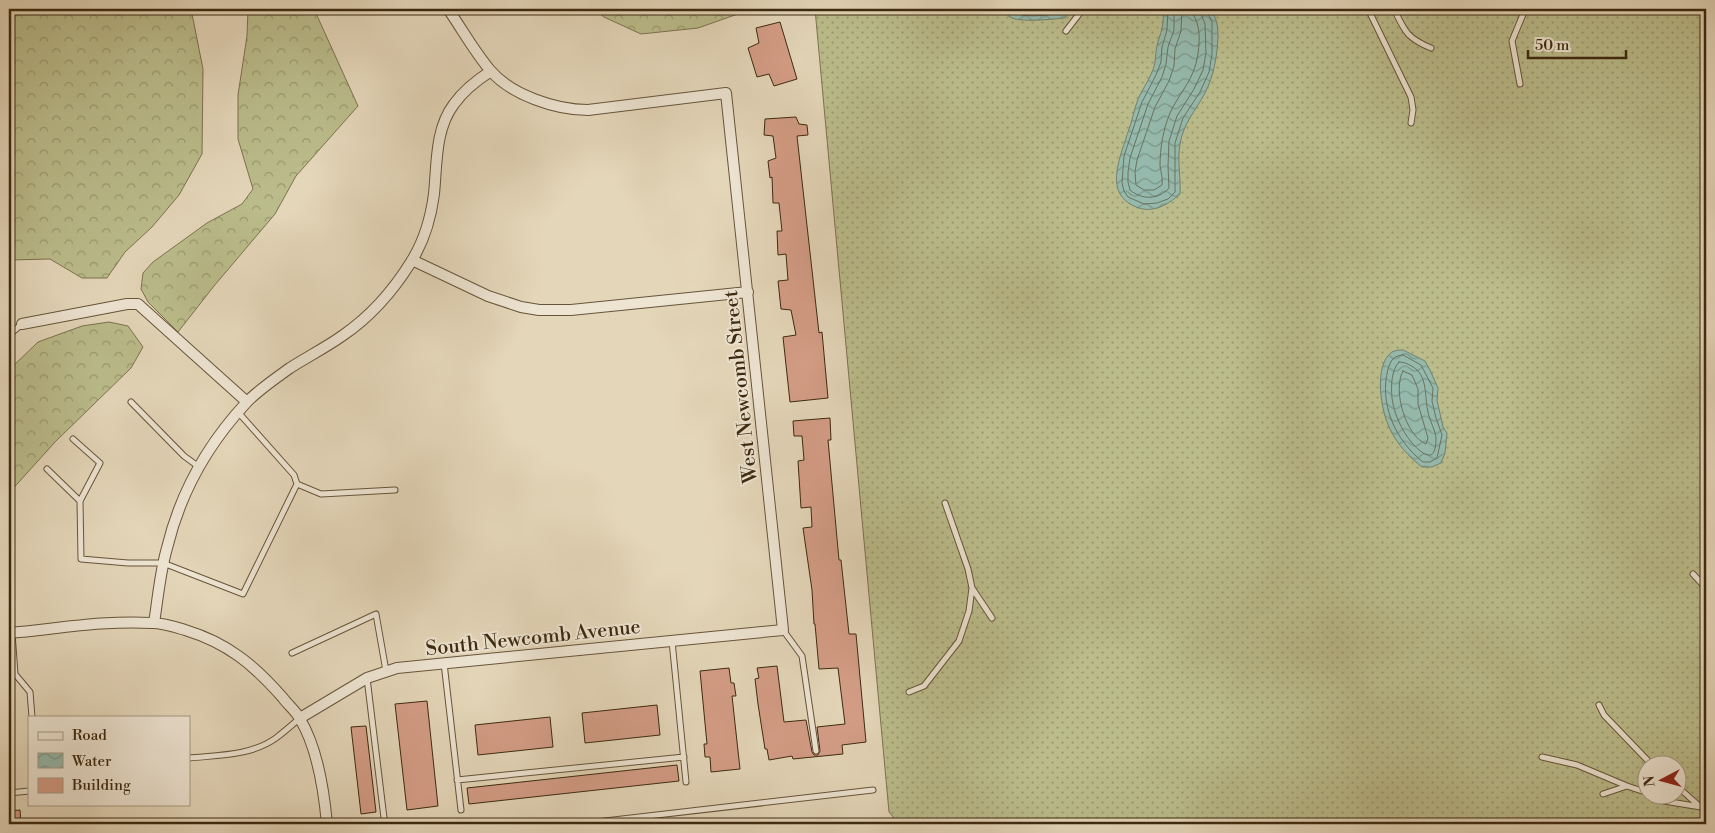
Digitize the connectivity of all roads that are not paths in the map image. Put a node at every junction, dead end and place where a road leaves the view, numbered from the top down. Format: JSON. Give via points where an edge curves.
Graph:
{"nodes":[{"id":1,"x":448,"y":9,"type":"edge"},
{"id":2,"x":1082,"y":9,"type":"edge"},
{"id":3,"x":1368,"y":9,"type":"edge"},
{"id":4,"x":1394,"y":9,"type":"edge"},
{"id":5,"x":1523,"y":9,"type":"edge"},
{"id":6,"x":1066,"y":31,"type":"dead end"},
{"id":7,"x":1432,"y":48,"type":"dead end"},
{"id":8,"x":491,"y":71,"type":"junction"},
{"id":9,"x":1520,"y":84,"type":"dead end"},
{"id":10,"x":1412,"y":123,"type":"dead end"},
{"id":11,"x":412,"y":260,"type":"junction"},
{"id":12,"x":748,"y":292,"type":"junction"},
{"id":13,"x":22,"y":324,"type":"joint"},
{"id":14,"x":9,"y":335,"type":"edge"},
{"id":15,"x":130,"y":402,"type":"dead end"},
{"id":16,"x":247,"y":402,"type":"junction"},
{"id":17,"x":238,"y":412,"type":"junction"},
{"id":18,"x":73,"y":439,"type":"dead end"},
{"id":19,"x":200,"y":467,"type":"junction"},
{"id":20,"x":46,"y":470,"type":"dead end"},
{"id":21,"x":297,"y":484,"type":"junction"},
{"id":22,"x":395,"y":490,"type":"dead end"},
{"id":23,"x":80,"y":501,"type":"junction"},
{"id":24,"x":945,"y":503,"type":"dead end"},
{"id":25,"x":164,"y":563,"type":"junction"},
{"id":26,"x":1693,"y":574,"type":"dead end"},
{"id":27,"x":972,"y":588,"type":"junction"},
{"id":28,"x":1706,"y":588,"type":"edge"},
{"id":29,"x":992,"y":618,"type":"dead end"},
{"id":30,"x":154,"y":622,"type":"junction"},
{"id":31,"x":783,"y":630,"type":"junction"},
{"id":32,"x":10,"y":633,"type":"edge"},
{"id":33,"x":672,"y":641,"type":"junction"},
{"id":34,"x":292,"y":653,"type":"dead end"},
{"id":35,"x":444,"y":664,"type":"junction"},
{"id":36,"x":386,"y":671,"type":"junction"},
{"id":37,"x":367,"y":678,"type":"junction"},
{"id":38,"x":909,"y":692,"type":"dead end"},
{"id":39,"x":1599,"y":705,"type":"dead end"},
{"id":40,"x":32,"y":716,"type":"edge"},
{"id":41,"x":300,"y":718,"type":"junction"},
{"id":42,"x":816,"y":751,"type":"dead end"},
{"id":43,"x":1643,"y":756,"type":"edge"},
{"id":44,"x":684,"y":757,"type":"junction"},
{"id":45,"x":1542,"y":757,"type":"dead end"},
{"id":46,"x":192,"y":758,"type":"edge"},
{"id":47,"x":457,"y":780,"type":"junction"},
{"id":48,"x":686,"y":782,"type":"dead end"},
{"id":49,"x":1626,"y":786,"type":"junction"},
{"id":50,"x":873,"y":790,"type":"dead end"},
{"id":51,"x":1638,"y":790,"type":"edge"},
{"id":52,"x":28,"y":791,"type":"edge"},
{"id":53,"x":9,"y":793,"type":"edge"},
{"id":54,"x":1603,"y":794,"type":"dead end"},
{"id":55,"x":1688,"y":795,"type":"edge"},
{"id":56,"x":1688,"y":804,"type":"edge"},
{"id":57,"x":1703,"y":806,"type":"edge"},
{"id":58,"x":460,"y":810,"type":"dead end"},
{"id":59,"x":1706,"y":812,"type":"edge"},
{"id":60,"x":384,"y":818,"type":"dead end"},
{"id":61,"x":327,"y":823,"type":"edge"},
{"id":62,"x":307,"y":824,"type":"edge"},
{"id":63,"x":579,"y":824,"type":"edge"}],
"edges":[{"from":1,"to":8,"type":"street"},
{"from":2,"to":6,"type":"lane"},
{"from":3,"to":10,"type":"lane","via":[[1411,96]]},
{"from":4,"to":7,"type":"lane","via":[[1413,40]]},
{"from":5,"to":9,"type":"lane","via":[[1512,41]]},
{"from":8,"to":11,"type":"street","via":[[453,105],[443,124],[429,218]]},
{"from":8,"to":12,"type":"street","name":"West Newcomb Street","via":[[518,92],[572,110],[726,94]]},
{"from":11,"to":12,"type":"street","via":[[488,296],[539,310],[571,310]]},
{"from":11,"to":16,"type":"street","via":[[397,284],[358,324]]},
{"from":12,"to":31,"type":"street","name":"West Newcomb Street"},
{"from":13,"to":14,"type":"lane"},
{"from":13,"to":16,"type":"street","via":[[138,304]]},
{"from":15,"to":19,"type":"lane","via":[[184,456]]},
{"from":16,"to":17,"type":"street"},
{"from":17,"to":19,"type":"street"},
{"from":17,"to":21,"type":"lane","via":[[294,475]]},
{"from":18,"to":23,"type":"lane","via":[[100,463]]},
{"from":19,"to":25,"type":"street","via":[[174,522]]},
{"from":20,"to":23,"type":"lane"},
{"from":21,"to":22,"type":"lane","via":[[321,494]]},
{"from":21,"to":25,"type":"lane","via":[[243,594]]},
{"from":23,"to":25,"type":"lane","via":[[81,559]]},
{"from":24,"to":27,"type":"lane"},
{"from":25,"to":30,"type":"street"},
{"from":26,"to":28,"type":"lane"},
{"from":27,"to":29,"type":"lane"},
{"from":27,"to":38,"type":"lane","via":[[969,611],[959,640],[924,686]]},
{"from":30,"to":32,"type":"street"},
{"from":30,"to":41,"type":"street","via":[[206,636],[225,646],[271,684]]},
{"from":31,"to":33,"type":"street","name":"South Newcomb Avenue"},
{"from":31,"to":42,"type":"lane","via":[[802,656]]},
{"from":32,"to":40,"type":"lane","via":[[16,674],[30,692]]},
{"from":33,"to":35,"type":"street","name":"South Newcomb Avenue"},
{"from":33,"to":44,"type":"lane"},
{"from":34,"to":36,"type":"lane","via":[[376,614]]},
{"from":35,"to":36,"type":"street","name":"South Newcomb Avenue"},
{"from":35,"to":47,"type":"lane"},
{"from":36,"to":37,"type":"street","name":"South Newcomb Avenue"},
{"from":37,"to":41,"type":"street","name":"South Newcomb Avenue"},
{"from":37,"to":60,"type":"lane"},
{"from":39,"to":43,"type":"lane","via":[[1604,715]]},
{"from":41,"to":46,"type":"lane","via":[[275,739],[258,748]]},
{"from":41,"to":61,"type":"street","via":[[319,772]]},
{"from":44,"to":47,"type":"lane"},
{"from":44,"to":48,"type":"lane"},
{"from":45,"to":49,"type":"lane","via":[[1577,766]]},
{"from":47,"to":58,"type":"lane"},
{"from":49,"to":51,"type":"lane"},
{"from":49,"to":54,"type":"lane"},
{"from":50,"to":63,"type":"lane"},
{"from":52,"to":53,"type":"lane"},
{"from":55,"to":57,"type":"lane"},
{"from":56,"to":57,"type":"lane"},
{"from":57,"to":59,"type":"lane"},
{"from":61,"to":62,"type":"lane"}]}
